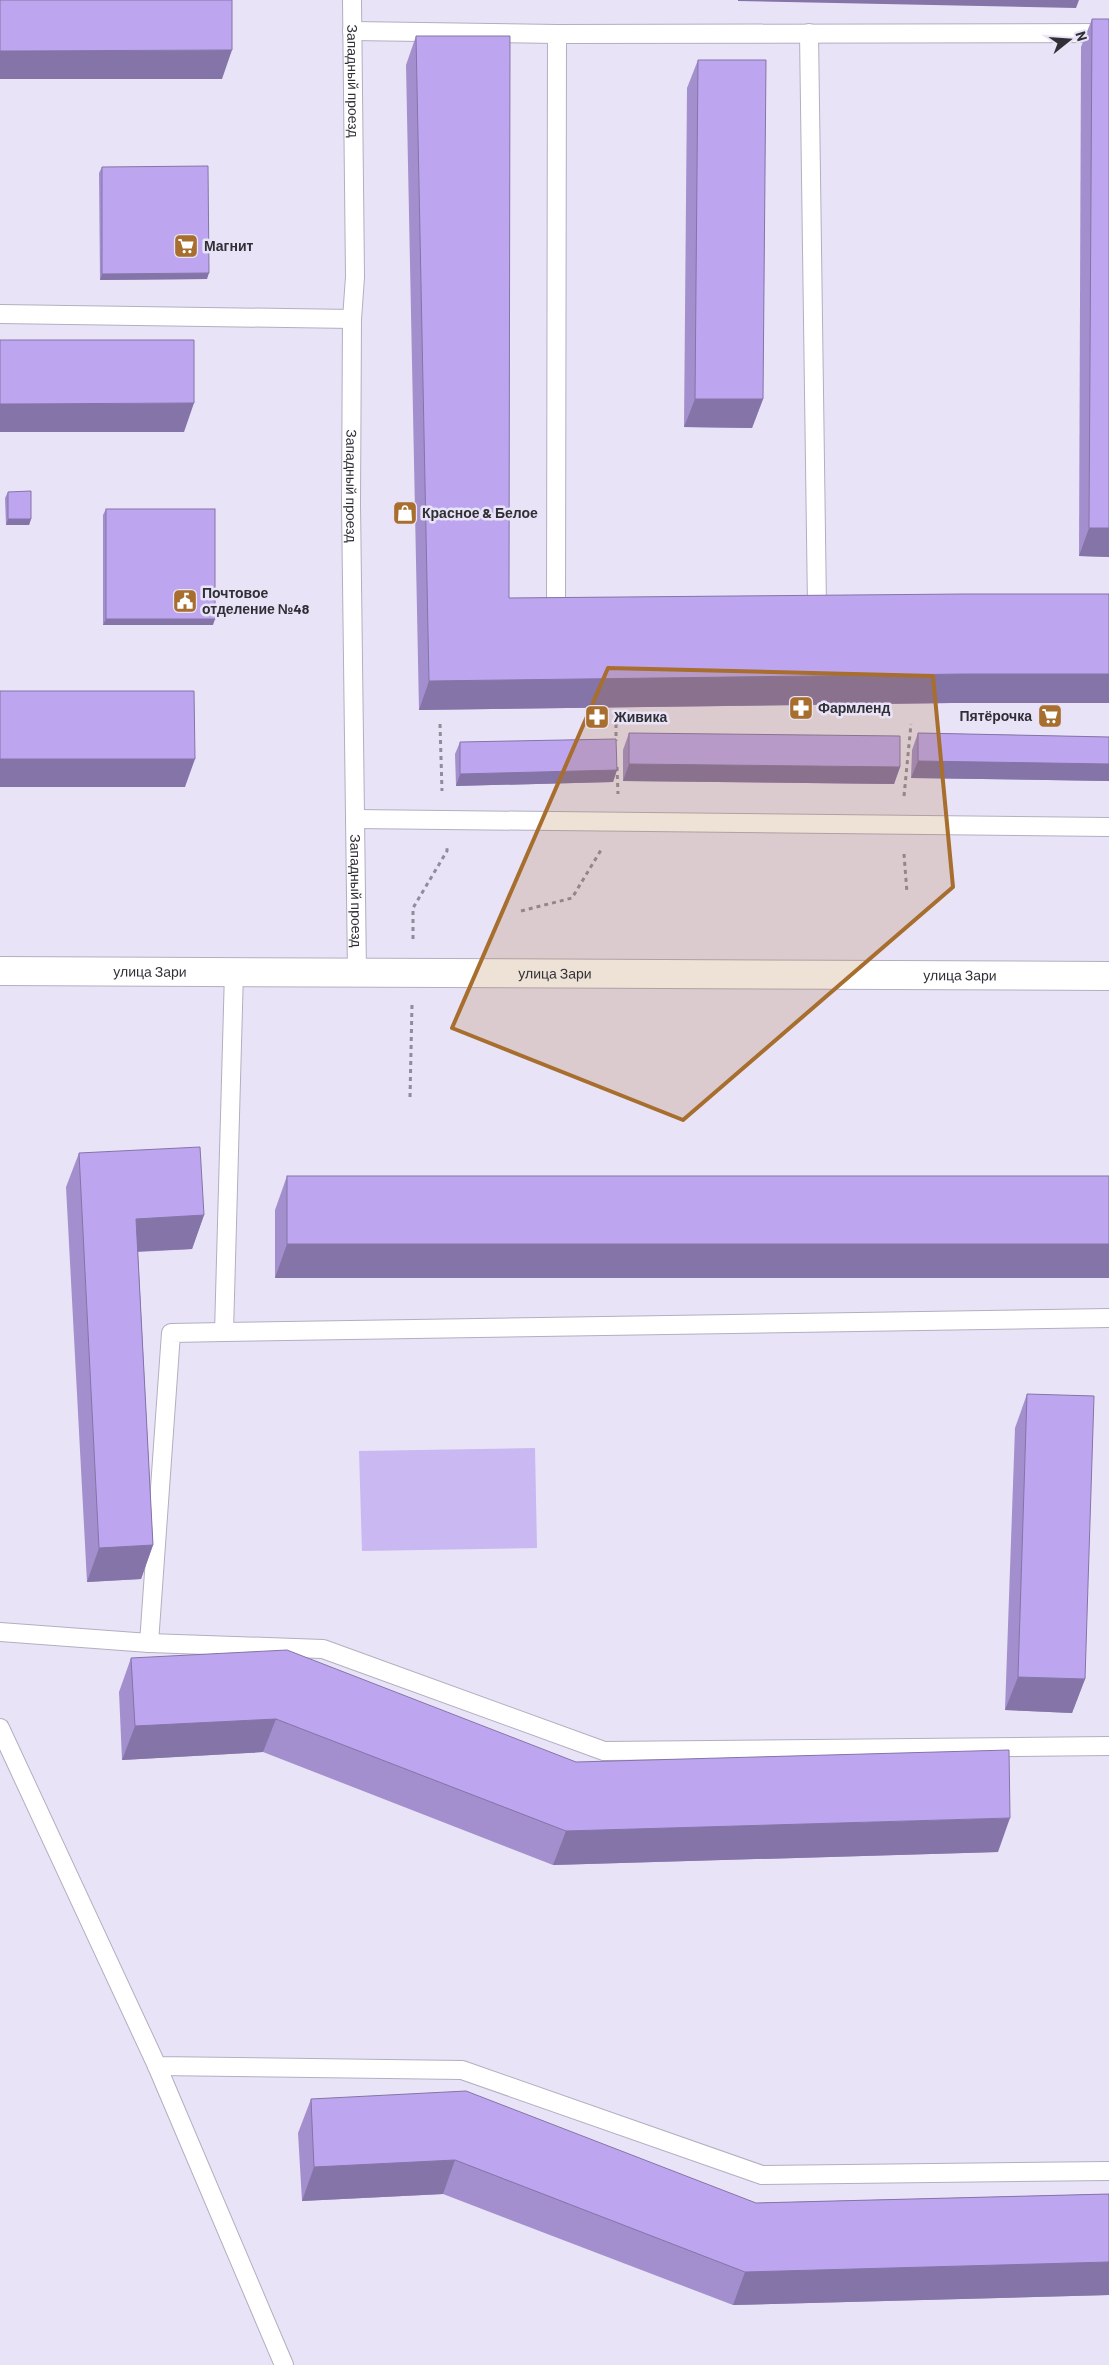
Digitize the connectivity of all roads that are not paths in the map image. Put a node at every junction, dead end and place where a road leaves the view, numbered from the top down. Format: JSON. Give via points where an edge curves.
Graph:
{"nodes":[{"id":1,"x":352,"y":0,"type":"edge"},
{"id":2,"x":352,"y":31,"type":"junction"},
{"id":3,"x":1109,"y":33,"type":"edge"},
{"id":4,"x":556,"y":34,"type":"junction"},
{"id":5,"x":809,"y":34,"type":"junction"},
{"id":6,"x":0,"y":314,"type":"edge"},
{"id":7,"x":352,"y":319,"type":"junction"},
{"id":8,"x":817,"y":607,"type":"junction"},
{"id":9,"x":836,"y":607,"type":"edge"},
{"id":10,"x":797,"y":608,"type":"edge"},
{"id":11,"x":585,"y":610,"type":"edge"},
{"id":12,"x":355,"y":819,"type":"junction"},
{"id":13,"x":1109,"y":827,"type":"edge"},
{"id":14,"x":0,"y":972,"type":"edge"},
{"id":15,"x":234,"y":972,"type":"junction"},
{"id":16,"x":357,"y":973,"type":"junction"},
{"id":17,"x":1109,"y":976,"type":"edge"},
{"id":18,"x":1109,"y":1318,"type":"edge"},
{"id":19,"x":224,"y":1332,"type":"junction"},
{"id":20,"x":0,"y":1632,"type":"edge"},
{"id":21,"x":149,"y":1643,"type":"junction"},
{"id":22,"x":0,"y":1728,"type":"edge"},
{"id":23,"x":1109,"y":1746,"type":"edge"},
{"id":24,"x":157,"y":2066,"type":"junction"},
{"id":25,"x":1109,"y":2171,"type":"edge"},
{"id":26,"x":284,"y":2365,"type":"edge"}],
"edges":[{"from":1,"to":2,"type":"lane","name":"Западный проезд"},
{"from":2,"to":4,"type":"lane"},
{"from":2,"to":7,"type":"lane","name":"Западный проезд","via":[[355,277]]},
{"from":3,"to":5,"type":"lane"},
{"from":4,"to":5,"type":"lane"},
{"from":4,"to":11,"type":"lane","via":[[556,610]]},
{"from":5,"to":8,"type":"lane"},
{"from":6,"to":7,"type":"lane"},
{"from":7,"to":12,"type":"lane","name":"Западный проезд"},
{"from":8,"to":9,"type":"lane"},
{"from":8,"to":10,"type":"lane"},
{"from":12,"to":13,"type":"lane"},
{"from":12,"to":16,"type":"lane","name":"Западный проезд"},
{"from":14,"to":15,"type":"street","name":"улица Зари"},
{"from":15,"to":16,"type":"street","name":"улица Зари"},
{"from":15,"to":19,"type":"lane"},
{"from":16,"to":17,"type":"street","name":"улица Зари"},
{"from":18,"to":19,"type":"lane"},
{"from":19,"to":21,"type":"lane","via":[[171,1333]]},
{"from":20,"to":21,"type":"lane"},
{"from":21,"to":23,"type":"lane","via":[[323,1649],[604,1750]]},
{"from":22,"to":24,"type":"lane"},
{"from":24,"to":25,"type":"lane","via":[[462,2070],[762,2175]]},
{"from":24,"to":26,"type":"lane"}]}
